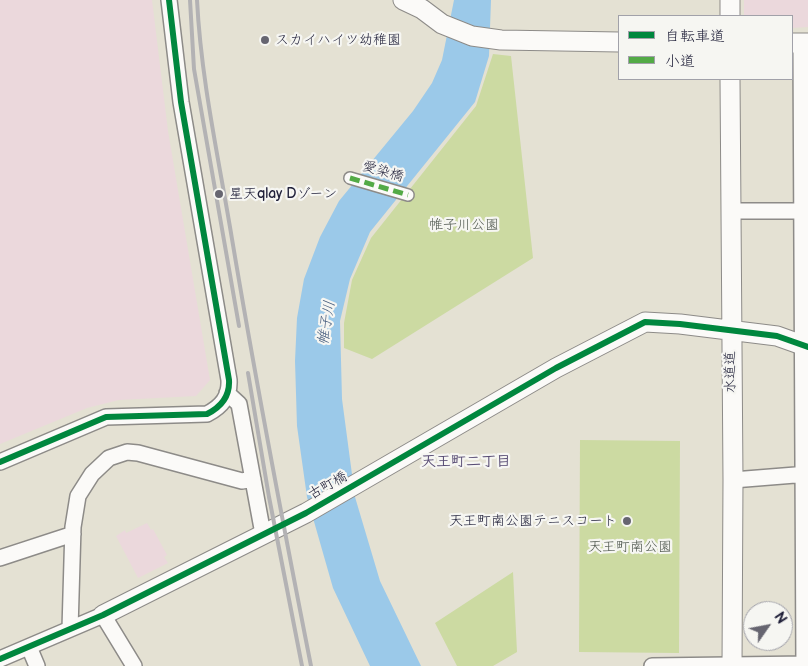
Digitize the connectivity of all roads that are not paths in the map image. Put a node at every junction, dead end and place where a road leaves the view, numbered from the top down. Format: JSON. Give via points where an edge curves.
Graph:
{"nodes":[{"id":1,"x":169,"y":0,"type":"edge"},
{"id":2,"x":403,"y":0,"type":"edge"},
{"id":3,"x":730,"y":0,"type":"edge"},
{"id":4,"x":730,"y":15,"type":"edge"},
{"id":5,"x":618,"y":42,"type":"edge"},
{"id":6,"x":800,"y":43,"type":"edge"},
{"id":7,"x":730,"y":80,"type":"edge"},
{"id":8,"x":350,"y":178,"type":"dead end"},
{"id":9,"x":408,"y":195,"type":"dead end"},
{"id":10,"x":731,"y":211,"type":"junction"},
{"id":11,"x":805,"y":211,"type":"edge"},
{"id":12,"x":731,"y":330,"type":"junction"},
{"id":13,"x":805,"y":345,"type":"edge"},
{"id":14,"x":227,"y":393,"type":"junction"},
{"id":15,"x":0,"y":462,"type":"edge"},
{"id":16,"x":805,"y":474,"type":"edge"},
{"id":17,"x":253,"y":479,"type":"junction"},
{"id":18,"x":733,"y":480,"type":"junction"},
{"id":19,"x":73,"y":534,"type":"junction"},
{"id":20,"x":263,"y":534,"type":"junction"},
{"id":21,"x":0,"y":558,"type":"edge"},
{"id":22,"x":103,"y":615,"type":"junction"},
{"id":23,"x":70,"y":629,"type":"junction"},
{"id":24,"x":29,"y":647,"type":"junction"},
{"id":25,"x":0,"y":659,"type":"edge"},
{"id":26,"x":732,"y":665,"type":"edge"},
{"id":27,"x":805,"y":665,"type":"edge"},
{"id":28,"x":37,"y":666,"type":"edge"},
{"id":29,"x":134,"y":666,"type":"edge"},
{"id":30,"x":652,"y":666,"type":"edge"}],
"edges":[{"from":1,"to":14,"type":"street","via":[[180,102],[229,380]]},
{"from":2,"to":5,"type":"street","via":[[442,24],[472,36],[501,40]]},
{"from":3,"to":4,"type":"street"},
{"from":6,"to":11,"type":"street"},
{"from":7,"to":10,"type":"street","name":"水道道"},
{"from":8,"to":9,"type":"street","name":"愛染橋"},
{"from":10,"to":11,"type":"street"},
{"from":10,"to":12,"type":"street","name":"水道道"},
{"from":11,"to":13,"type":"street"},
{"from":12,"to":13,"type":"street","name":"古町橋","via":[[777,336]]},
{"from":12,"to":18,"type":"street","name":"水道道"},
{"from":12,"to":20,"type":"street","name":"古町橋","via":[[645,322],[556,368],[362,482]]},
{"from":13,"to":16,"type":"street"},
{"from":14,"to":15,"type":"street","via":[[220,406],[207,414],[106,417]]},
{"from":14,"to":17,"type":"street","via":[[240,404]]},
{"from":16,"to":18,"type":"street"},
{"from":16,"to":27,"type":"street"},
{"from":17,"to":19,"type":"street","via":[[242,481],[170,460],[127,452],[109,458],[92,474],[78,496]]},
{"from":17,"to":20,"type":"street"},
{"from":18,"to":26,"type":"street","name":"水道道"},
{"from":19,"to":21,"type":"street"},
{"from":19,"to":23,"type":"street"},
{"from":20,"to":22,"type":"street","name":"古町橋"},
{"from":22,"to":23,"type":"street"},
{"from":22,"to":29,"type":"street"},
{"from":23,"to":24,"type":"street"},
{"from":24,"to":25,"type":"street"},
{"from":24,"to":28,"type":"street"},
{"from":26,"to":27,"type":"street"},
{"from":26,"to":30,"type":"street"}]}
